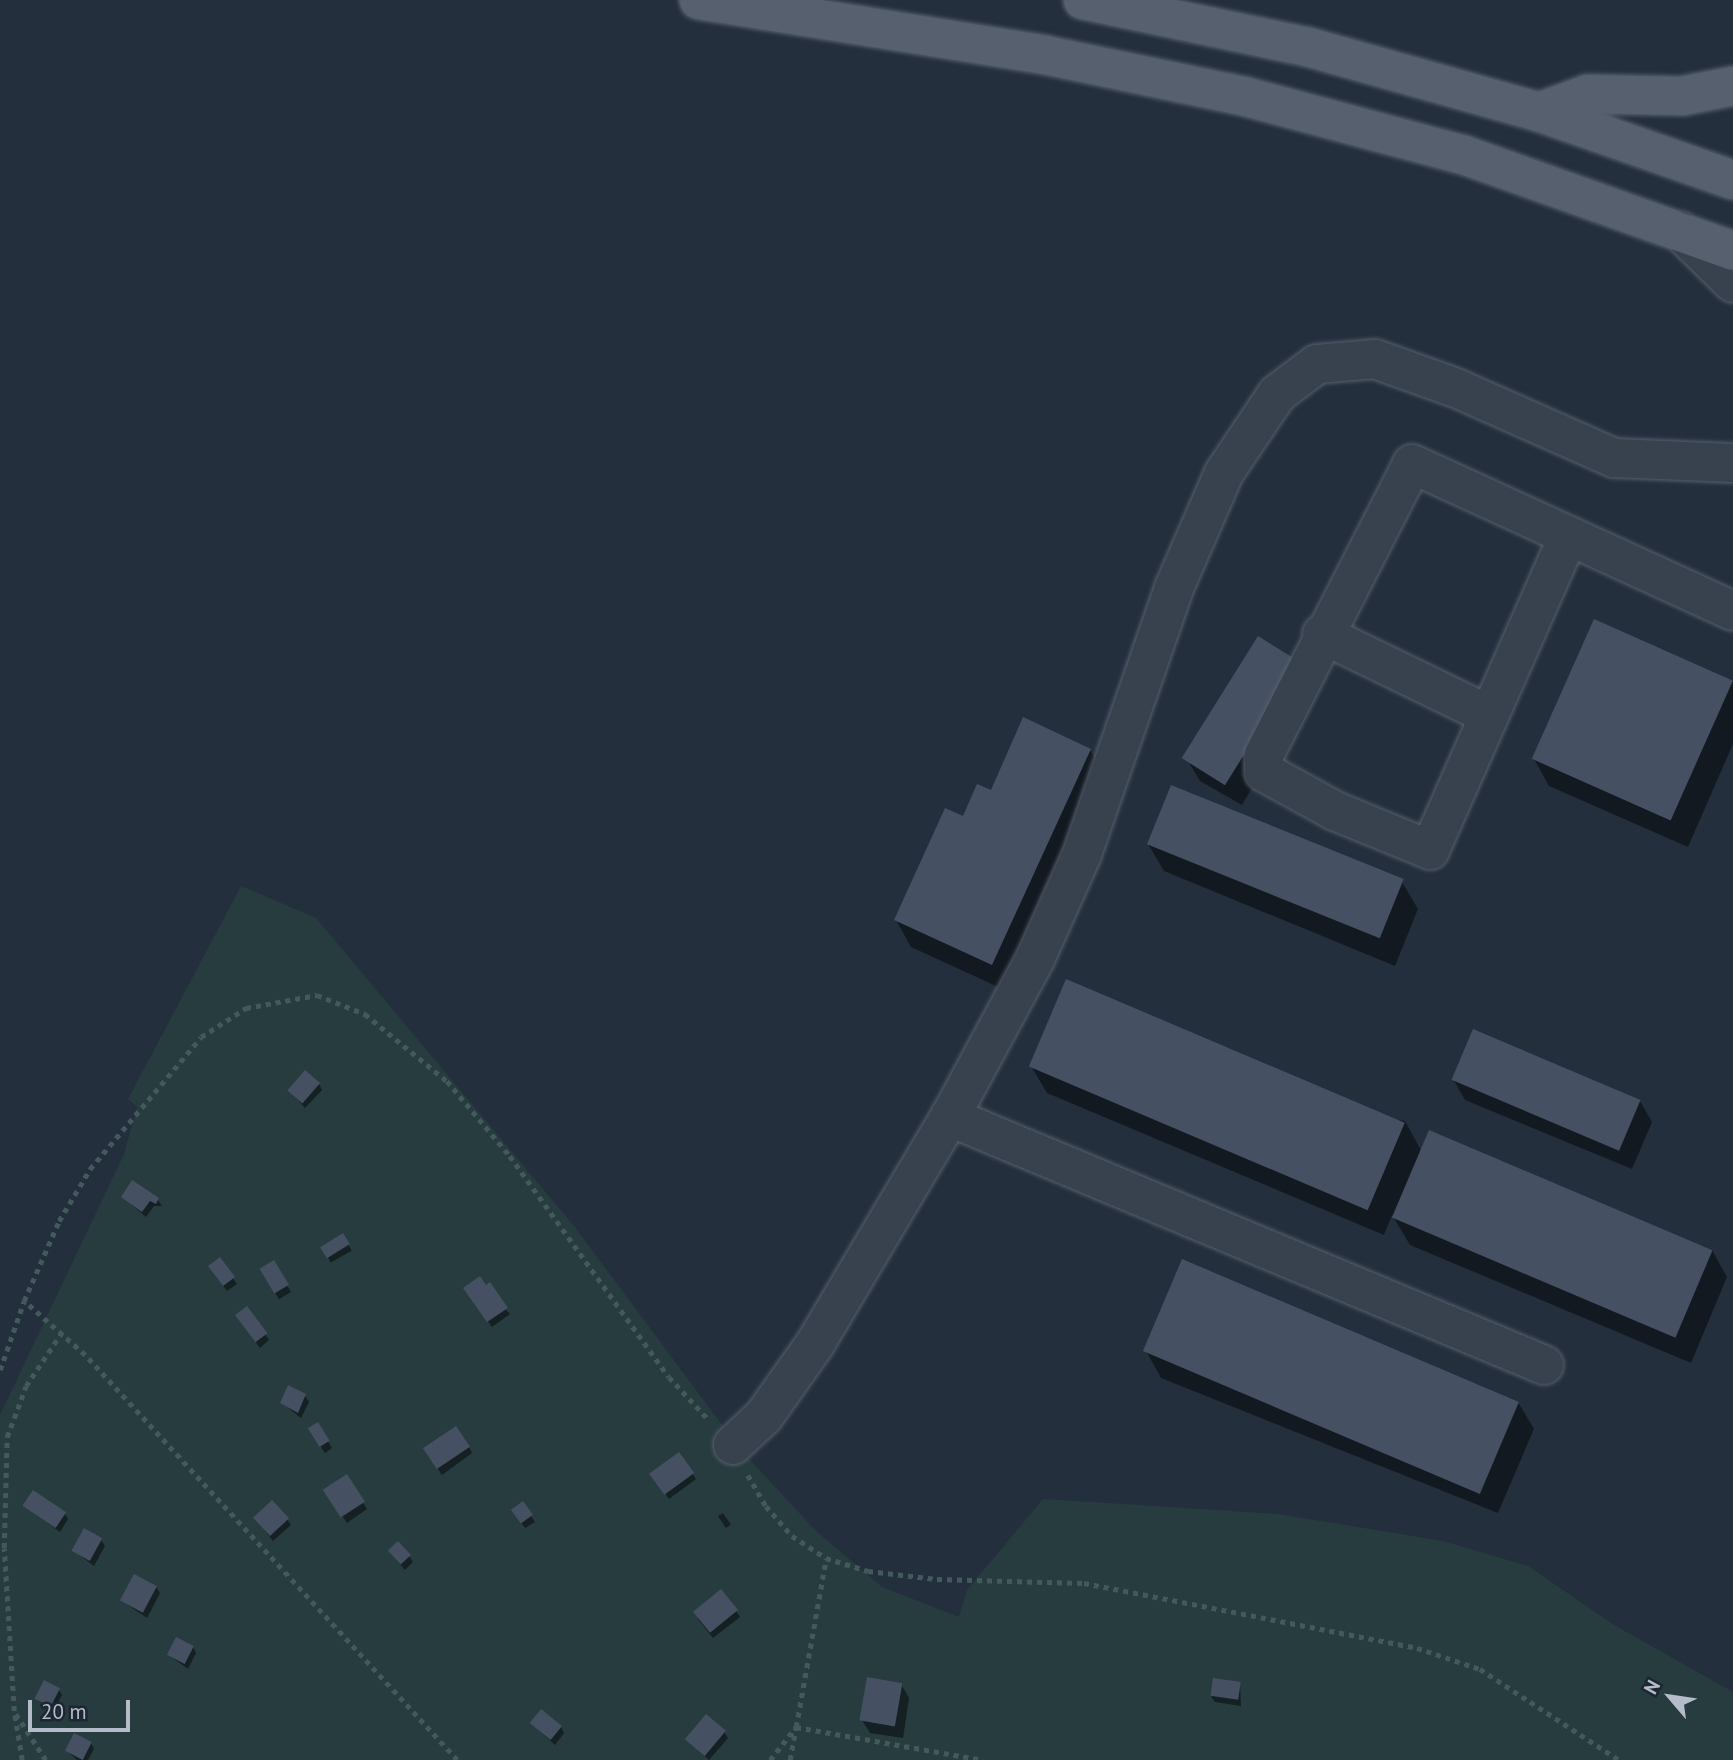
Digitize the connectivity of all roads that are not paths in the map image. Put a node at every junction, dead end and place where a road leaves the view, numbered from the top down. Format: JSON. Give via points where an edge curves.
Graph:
{"nodes":[{"id":1,"x":699,"y":0,"type":"edge"},
{"id":2,"x":1083,"y":0,"type":"edge"},
{"id":3,"x":1733,"y":86,"type":"edge"},
{"id":4,"x":1539,"y":112,"type":"junction"},
{"id":5,"x":1733,"y":180,"type":"edge"},
{"id":6,"x":1680,"y":230,"type":"junction"},
{"id":7,"x":1733,"y":251,"type":"edge"},
{"id":8,"x":1733,"y":283,"type":"edge"},
{"id":9,"x":1733,"y":463,"type":"edge"},
{"id":10,"x":1568,"y":537,"type":"junction"},
{"id":11,"x":1733,"y":611,"type":"edge"},
{"id":12,"x":1322,"y":634,"type":"junction"},
{"id":13,"x":1489,"y":715,"type":"junction"},
{"id":14,"x":950,"y":1117,"type":"junction"},
{"id":15,"x":1544,"y":1365,"type":"dead end"},
{"id":16,"x":733,"y":1446,"type":"road end"}],
"edges":[{"from":1,"to":6,"type":"main road","via":[[1045,55],[1247,97],[1464,155]]},
{"from":2,"to":4,"type":"main road","via":[[1308,47]]},
{"from":3,"to":4,"type":"main road","via":[[1682,96],[1588,94]]},
{"from":4,"to":5,"type":"main road"},
{"from":6,"to":7,"type":"main road"},
{"from":6,"to":8,"type":"lane"},
{"from":9,"to":14,"type":"lane","via":[[1614,458],[1456,388],[1375,359],[1317,364],[1278,394],[1224,473],[1174,588],[1082,853],[1036,957]]},
{"from":10,"to":11,"type":"lane"},
{"from":10,"to":12,"type":"lane","via":[[1412,464]]},
{"from":10,"to":13,"type":"lane"},
{"from":12,"to":13,"type":"lane"},
{"from":12,"to":13,"type":"lane","via":[[1264,755],[1264,772],[1335,811],[1430,850]]},
{"from":14,"to":15,"type":"lane"},
{"from":14,"to":16,"type":"lane","via":[[814,1344],[764,1416]]}]}
